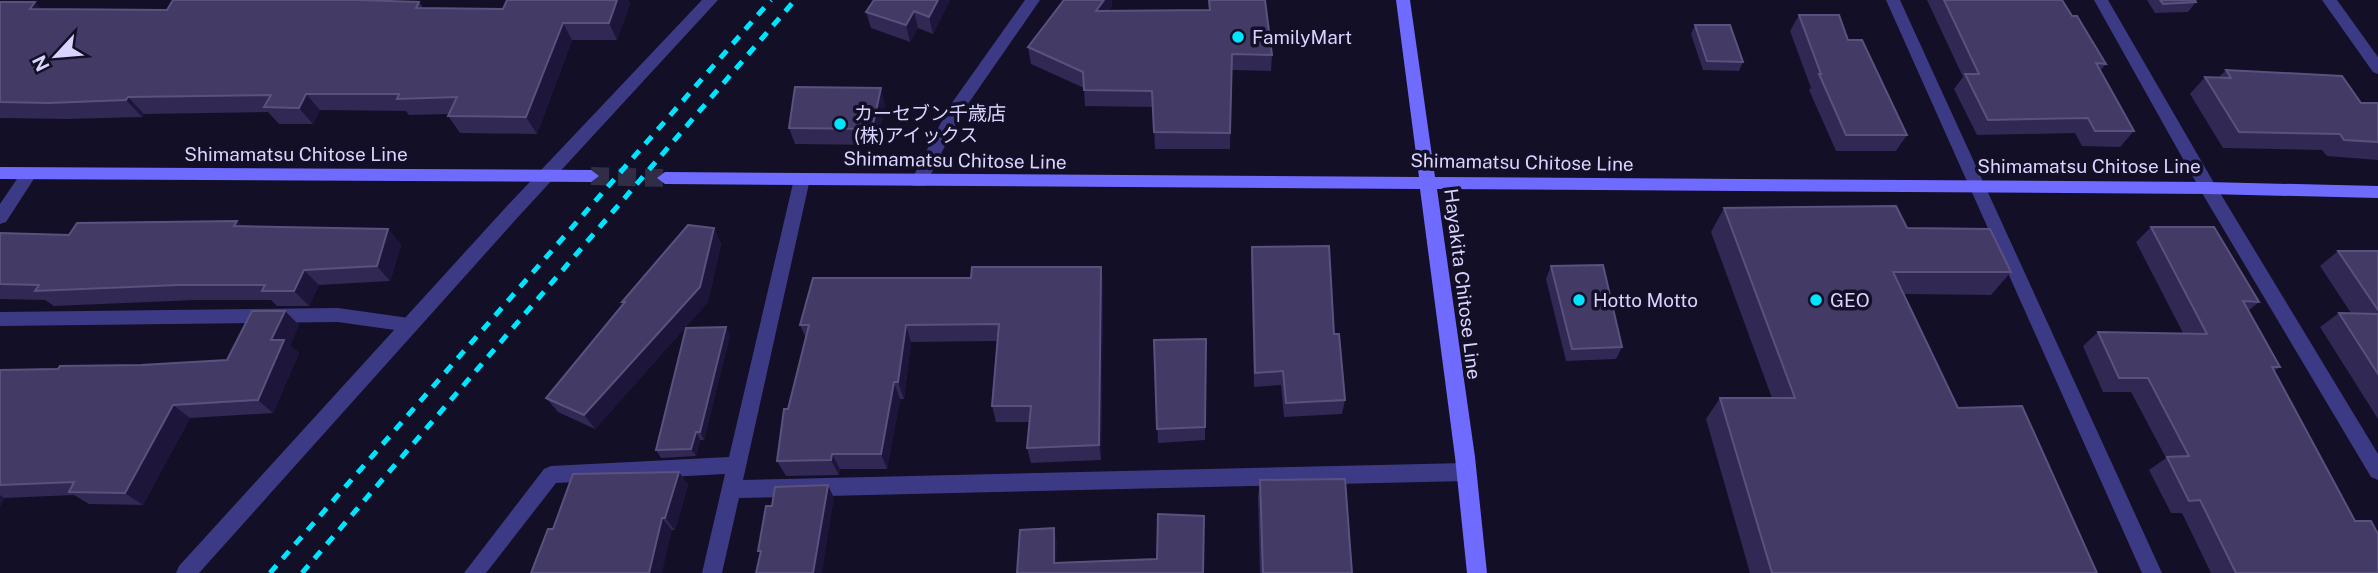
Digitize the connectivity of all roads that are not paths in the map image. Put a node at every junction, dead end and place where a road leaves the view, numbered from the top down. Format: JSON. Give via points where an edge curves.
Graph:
{"nodes":[{"id":1,"x":711,"y":0,"type":"edge"},
{"id":2,"x":1033,"y":0,"type":"edge"},
{"id":3,"x":1403,"y":0,"type":"edge"},
{"id":4,"x":1893,"y":0,"type":"edge"},
{"id":5,"x":2101,"y":0,"type":"edge"},
{"id":6,"x":2329,"y":0,"type":"edge"},
{"id":7,"x":2378,"y":68,"type":"edge"},
{"id":8,"x":0,"y":173,"type":"edge"},
{"id":9,"x":29,"y":174,"type":"junction"},
{"id":10,"x":591,"y":176,"type":"tunnel mouth"},
{"id":11,"x":545,"y":177,"type":"junction"},
{"id":12,"x":665,"y":178,"type":"tunnel mouth"},
{"id":13,"x":802,"y":179,"type":"junction"},
{"id":14,"x":919,"y":181,"type":"junction"},
{"id":15,"x":1429,"y":181,"type":"junction"},
{"id":16,"x":1979,"y":186,"type":"junction"},
{"id":17,"x":2208,"y":188,"type":"junction"},
{"id":18,"x":2378,"y":192,"type":"edge"},
{"id":19,"x":0,"y":218,"type":"edge"},
{"id":20,"x":0,"y":319,"type":"edge"},
{"id":21,"x":409,"y":325,"type":"junction"},
{"id":22,"x":736,"y":465,"type":"junction"},
{"id":23,"x":2378,"y":471,"type":"edge"},
{"id":24,"x":1466,"y":472,"type":"junction"},
{"id":25,"x":731,"y":489,"type":"junction"},
{"id":26,"x":186,"y":573,"type":"edge"},
{"id":27,"x":474,"y":573,"type":"edge"},
{"id":28,"x":712,"y":573,"type":"edge"},
{"id":29,"x":1477,"y":573,"type":"edge"},
{"id":30,"x":2152,"y":573,"type":"edge"}],
"edges":[{"from":1,"to":11,"type":"street"},
{"from":2,"to":14,"type":"street","via":[[955,111]]},
{"from":3,"to":15,"type":"main road","name":"Hayakita Chitose Line"},
{"from":4,"to":16,"type":"street"},
{"from":5,"to":17,"type":"street"},
{"from":6,"to":7,"type":"street"},
{"from":8,"to":9,"type":"main road","name":"Shimamatsu Chitose Line"},
{"from":9,"to":11,"type":"main road","name":"Shimamatsu Chitose Line"},
{"from":9,"to":19,"type":"street"},
{"from":10,"to":11,"type":"main road","name":"Shimamatsu Chitose Line"},
{"from":11,"to":21,"type":"street"},
{"from":12,"to":13,"type":"main road","name":"Shimamatsu Chitose Line"},
{"from":13,"to":14,"type":"main road","name":"Shimamatsu Chitose Line"},
{"from":13,"to":22,"type":"street"},
{"from":14,"to":15,"type":"main road","name":"Shimamatsu Chitose Line"},
{"from":15,"to":16,"type":"main road","name":"Shimamatsu Chitose Line"},
{"from":15,"to":24,"type":"main road","name":"Hayakita Chitose Line"},
{"from":16,"to":17,"type":"main road","name":"Shimamatsu Chitose Line"},
{"from":16,"to":30,"type":"street"},
{"from":17,"to":18,"type":"main road","name":"Shimamatsu Chitose Line"},
{"from":17,"to":23,"type":"street"},
{"from":20,"to":21,"type":"street","via":[[338,315]]},
{"from":21,"to":26,"type":"street"},
{"from":22,"to":25,"type":"street"},
{"from":22,"to":27,"type":"street","via":[[551,475]]},
{"from":24,"to":25,"type":"street"},
{"from":24,"to":29,"type":"main road","name":"Hayakita Chitose Line"},
{"from":25,"to":28,"type":"street"}]}
